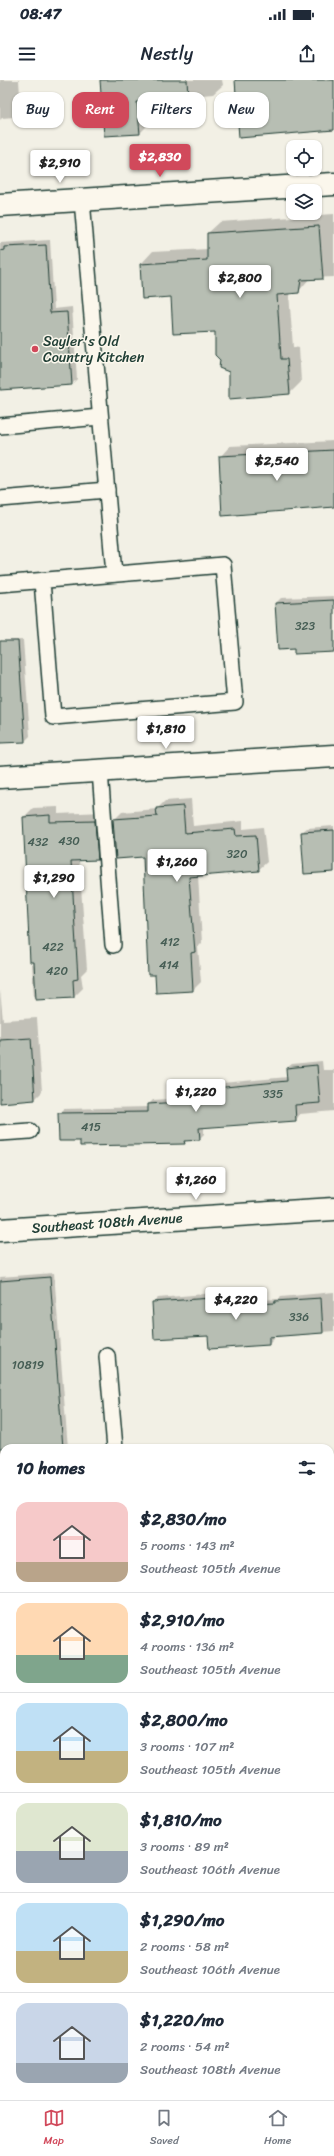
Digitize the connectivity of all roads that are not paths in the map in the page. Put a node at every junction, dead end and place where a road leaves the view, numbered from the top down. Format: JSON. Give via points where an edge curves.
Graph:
{"nodes":[{"id":1,"x":334,"y":184,"type":"edge"},
{"id":2,"x":82,"y":200,"type":"junction"},
{"id":3,"x":0,"y":205,"type":"edge"},
{"id":4,"x":100,"y":417,"type":"junction"},
{"id":5,"x":0,"y":426,"type":"edge"},
{"id":6,"x":107,"y":490,"type":"junction"},
{"id":7,"x":0,"y":499,"type":"edge"},
{"id":8,"x":114,"y":574,"type":"junction"},
{"id":9,"x":42,"y":580,"type":"junction"},
{"id":10,"x":0,"y":584,"type":"edge"},
{"id":11,"x":334,"y":756,"type":"edge"},
{"id":12,"x":100,"y":771,"type":"junction"},
{"id":13,"x":0,"y":777,"type":"edge"},
{"id":14,"x":114,"y":945,"type":"dead end"},
{"id":15,"x":30,"y":1131,"type":"dead end"},
{"id":16,"x":0,"y":1133,"type":"edge"},
{"id":17,"x":334,"y":1209,"type":"edge"},
{"id":18,"x":0,"y":1230,"type":"edge"},
{"id":19,"x":106,"y":1356,"type":"dead end"},
{"id":20,"x":115,"y":1444,"type":"edge"}],
"edges":[{"from":1,"to":2,"type":"street"},
{"from":2,"to":3,"type":"street"},
{"from":2,"to":4,"type":"lane"},
{"from":4,"to":5,"type":"lane"},
{"from":4,"to":6,"type":"lane"},
{"from":6,"to":7,"type":"lane"},
{"from":6,"to":8,"type":"lane"},
{"from":8,"to":9,"type":"lane"},
{"from":8,"to":9,"type":"lane","via":[[223,565],[235,702],[53,718]]},
{"from":9,"to":10,"type":"lane"},
{"from":11,"to":12,"type":"street"},
{"from":12,"to":13,"type":"street"},
{"from":12,"to":14,"type":"lane"},
{"from":15,"to":16,"type":"lane"},
{"from":17,"to":18,"type":"street","name":"Southeast 108th Avenue"},
{"from":19,"to":20,"type":"lane"}]}
